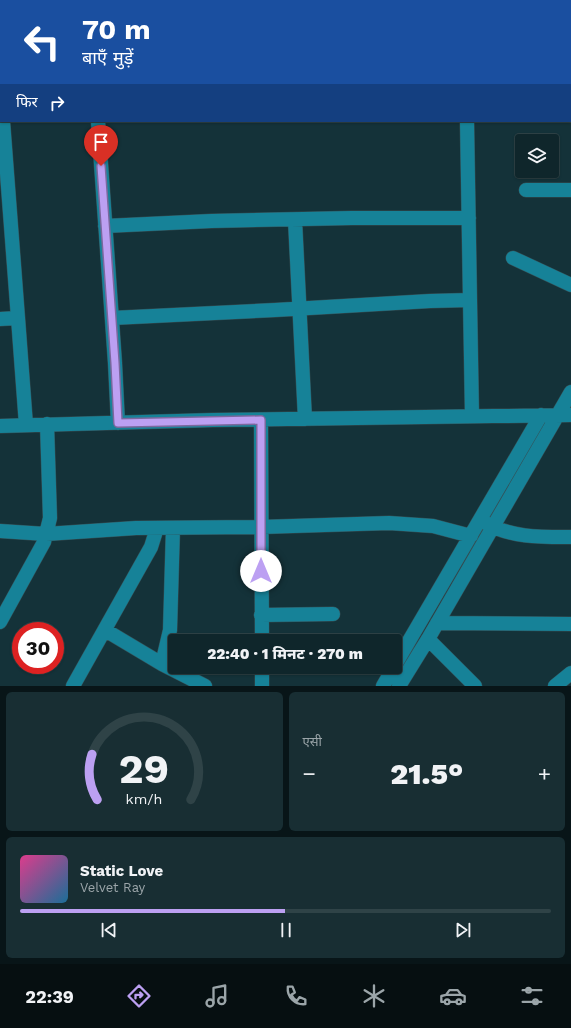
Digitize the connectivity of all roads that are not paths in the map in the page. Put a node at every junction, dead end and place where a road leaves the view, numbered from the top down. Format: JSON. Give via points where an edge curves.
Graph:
{"nodes":[{"id":1,"x":3,"y":122,"type":"edge"},
{"id":2,"x":98,"y":122,"type":"edge"},
{"id":3,"x":467,"y":122,"type":"edge"},
{"id":4,"x":526,"y":190,"type":"dead end"},
{"id":5,"x":571,"y":190,"type":"edge"},
{"id":6,"x":469,"y":218,"type":"junction"},
{"id":7,"x":295,"y":220,"type":"junction"},
{"id":8,"x":105,"y":226,"type":"junction"},
{"id":9,"x":6,"y":228,"type":"edge"},
{"id":10,"x":513,"y":258,"type":"dead end"},
{"id":11,"x":571,"y":285,"type":"edge"},
{"id":12,"x":470,"y":300,"type":"junction"},
{"id":13,"x":300,"y":308,"type":"junction"},
{"id":14,"x":18,"y":318,"type":"junction"},
{"id":15,"x":112,"y":318,"type":"junction"},
{"id":16,"x":0,"y":319,"type":"edge"},
{"id":17,"x":571,"y":392,"type":"edge"},
{"id":18,"x":541,"y":415,"type":"junction"},
{"id":19,"x":565,"y":415,"type":"edge"},
{"id":20,"x":472,"y":416,"type":"junction"},
{"id":21,"x":305,"y":419,"type":"junction"},
{"id":22,"x":261,"y":420,"type":"junction"},
{"id":23,"x":118,"y":423,"type":"junction"},
{"id":24,"x":47,"y":424,"type":"junction"},
{"id":25,"x":26,"y":425,"type":"junction"},
{"id":26,"x":0,"y":426,"type":"edge"},
{"id":27,"x":486,"y":524,"type":"junction"},
{"id":28,"x":261,"y":527,"type":"junction"},
{"id":29,"x":157,"y":528,"type":"junction"},
{"id":30,"x":173,"y":528,"type":"junction"},
{"id":31,"x":0,"y":531,"type":"edge"},
{"id":32,"x":46,"y":534,"type":"junction"},
{"id":33,"x":471,"y":536,"type":"junction"},
{"id":34,"x":571,"y":537,"type":"edge"},
{"id":35,"x":333,"y":614,"type":"dead end"},
{"id":36,"x":261,"y":615,"type":"junction"},
{"id":37,"x":0,"y":622,"type":"edge"},
{"id":38,"x":437,"y":623,"type":"junction"},
{"id":39,"x":571,"y":624,"type":"edge"},
{"id":40,"x":105,"y":630,"type":"junction"},
{"id":41,"x":262,"y":634,"type":"edge"},
{"id":42,"x":428,"y":639,"type":"junction"},
{"id":43,"x":402,"y":652,"type":"edge"},
{"id":44,"x":162,"y":664,"type":"junction"},
{"id":45,"x":571,"y":673,"type":"edge"},
{"id":46,"x":262,"y":674,"type":"edge"},
{"id":47,"x":390,"y":674,"type":"edge"},
{"id":48,"x":73,"y":686,"type":"edge"},
{"id":49,"x":205,"y":686,"type":"edge"},
{"id":50,"x":262,"y":686,"type":"edge"},
{"id":51,"x":383,"y":686,"type":"edge"},
{"id":52,"x":399,"y":686,"type":"edge"},
{"id":53,"x":475,"y":686,"type":"edge"},
{"id":54,"x":555,"y":686,"type":"edge"}],
"edges":[{"from":1,"to":9,"type":"street"},
{"from":2,"to":8,"type":"street"},
{"from":3,"to":6,"type":"street"},
{"from":4,"to":5,"type":"street"},
{"from":6,"to":7,"type":"street"},
{"from":6,"to":12,"type":"street"},
{"from":7,"to":8,"type":"street"},
{"from":7,"to":13,"type":"street"},
{"from":8,"to":15,"type":"street"},
{"from":9,"to":14,"type":"street"},
{"from":10,"to":11,"type":"street"},
{"from":12,"to":13,"type":"street"},
{"from":12,"to":20,"type":"street"},
{"from":13,"to":15,"type":"street"},
{"from":13,"to":21,"type":"street"},
{"from":14,"to":16,"type":"street"},
{"from":14,"to":25,"type":"street"},
{"from":15,"to":23,"type":"street"},
{"from":17,"to":19,"type":"street"},
{"from":18,"to":19,"type":"street"},
{"from":18,"to":20,"type":"street"},
{"from":18,"to":27,"type":"street"},
{"from":19,"to":27,"type":"street"},
{"from":20,"to":21,"type":"street"},
{"from":21,"to":22,"type":"street"},
{"from":22,"to":23,"type":"street"},
{"from":22,"to":28,"type":"street"},
{"from":23,"to":24,"type":"street"},
{"from":24,"to":25,"type":"street"},
{"from":24,"to":32,"type":"street","via":[[50,518]]},
{"from":25,"to":26,"type":"street"},
{"from":27,"to":33,"type":"street"},
{"from":27,"to":34,"type":"street","via":[[514,535]]},
{"from":27,"to":38,"type":"street"},
{"from":28,"to":30,"type":"street"},
{"from":28,"to":33,"type":"street","via":[[389,523],[433,526]]},
{"from":28,"to":36,"type":"street"},
{"from":29,"to":30,"type":"street"},
{"from":29,"to":32,"type":"street"},
{"from":29,"to":40,"type":"street","via":[[151,547]]},
{"from":30,"to":44,"type":"street","via":[[170,630]]},
{"from":31,"to":32,"type":"street"},
{"from":32,"to":37,"type":"street"},
{"from":33,"to":43,"type":"street"},
{"from":35,"to":36,"type":"street"},
{"from":36,"to":41,"type":"street"},
{"from":38,"to":39,"type":"street"},
{"from":38,"to":42,"type":"street"},
{"from":40,"to":44,"type":"street"},
{"from":40,"to":48,"type":"street"},
{"from":42,"to":52,"type":"street"},
{"from":42,"to":53,"type":"street"},
{"from":44,"to":49,"type":"street"},
{"from":45,"to":54,"type":"street"},
{"from":46,"to":50,"type":"street"},
{"from":47,"to":51,"type":"street"}]}
